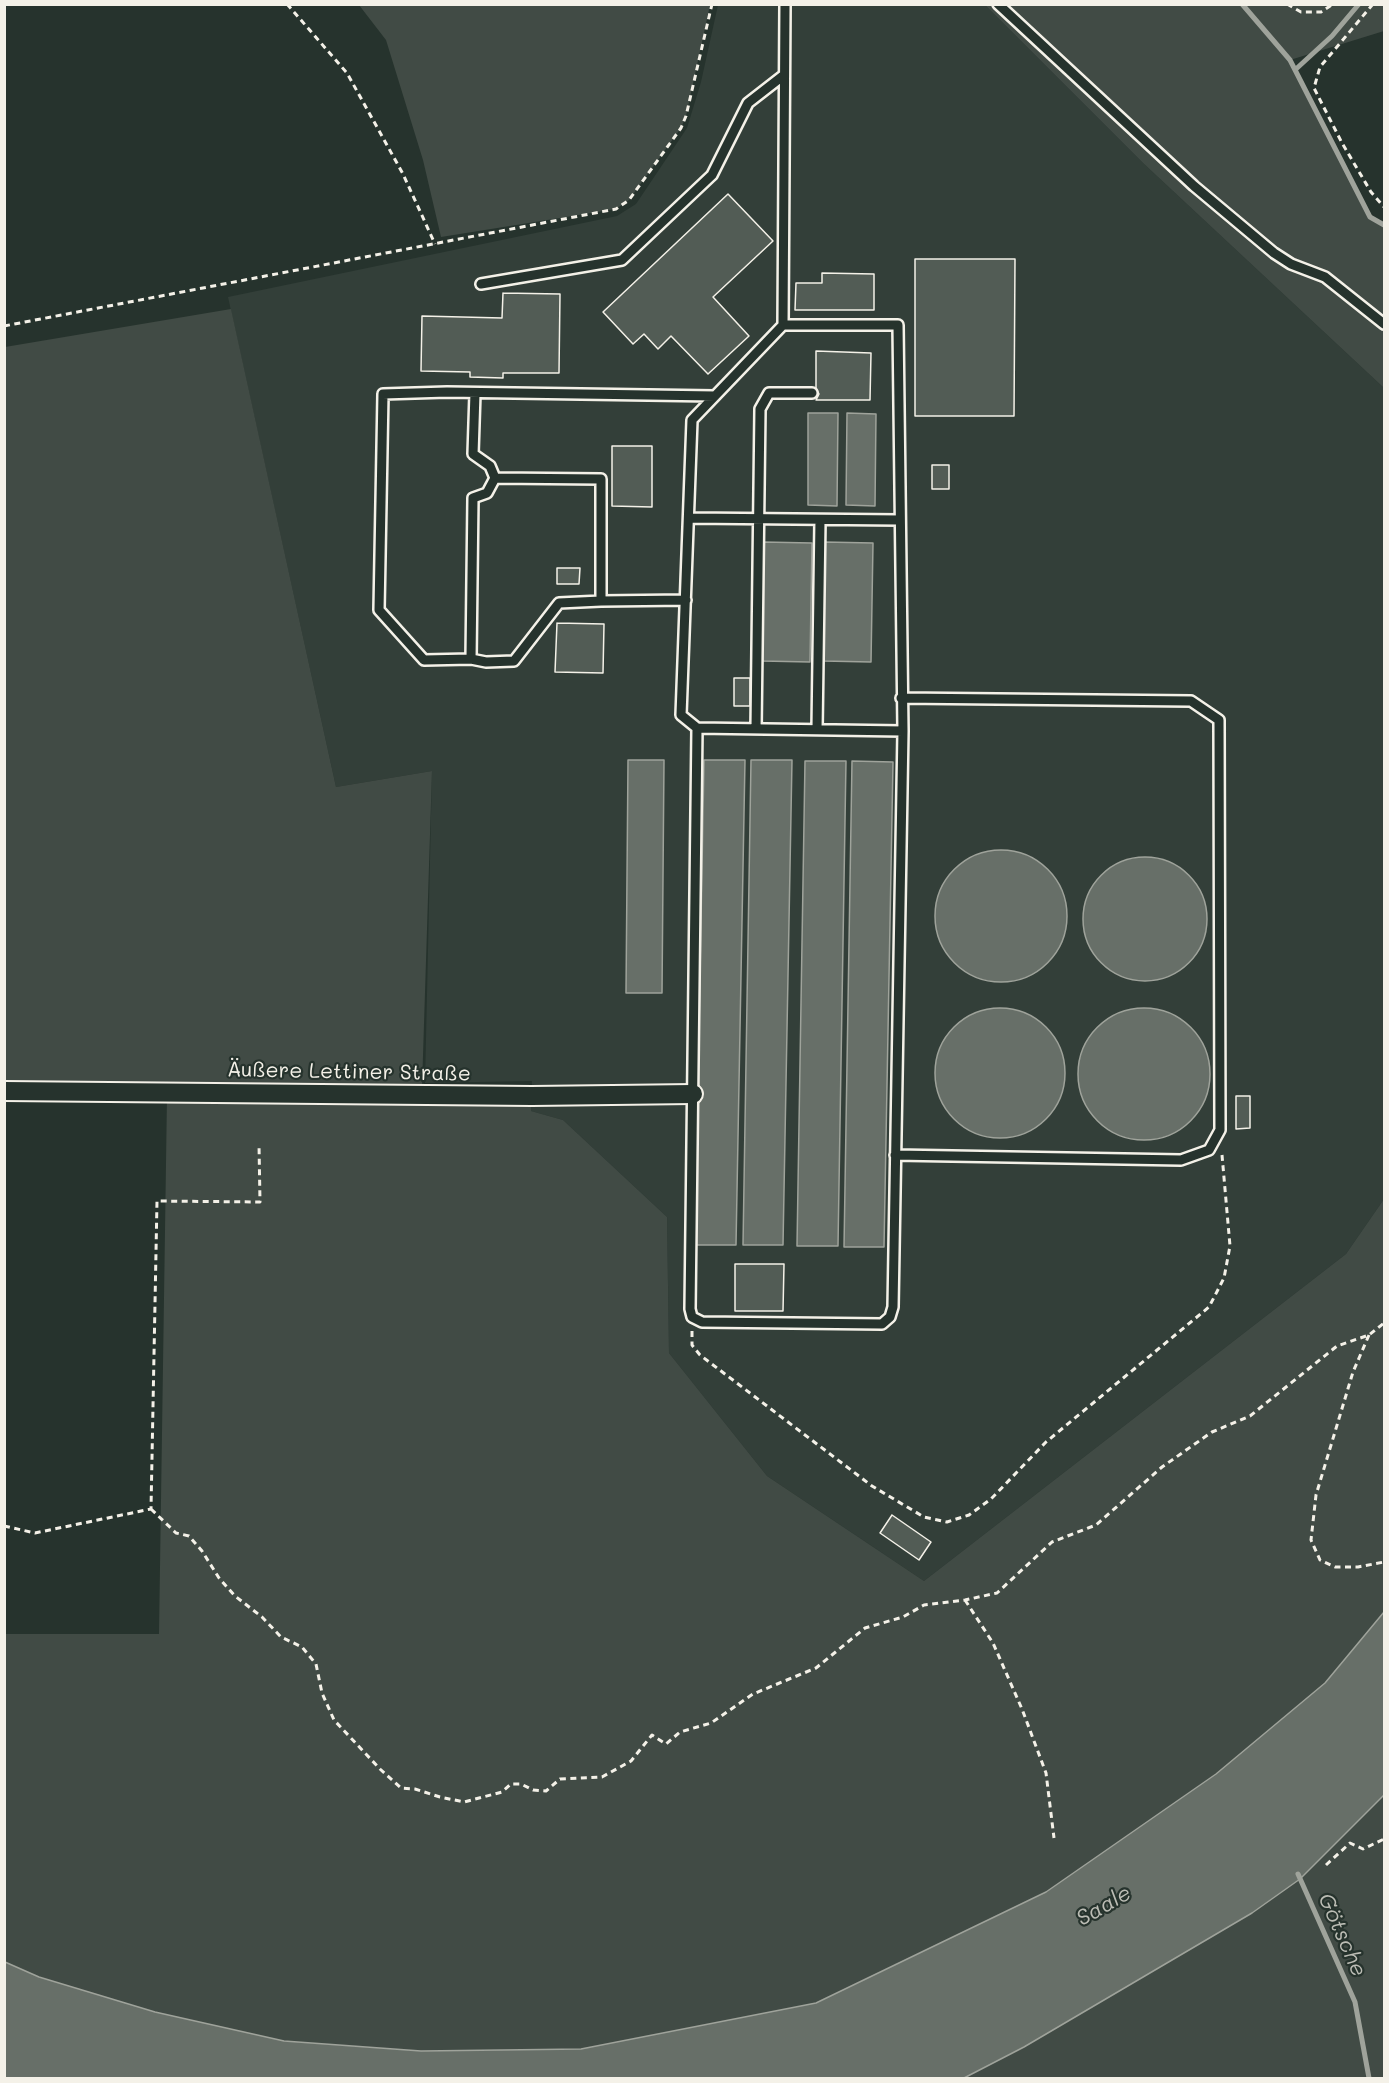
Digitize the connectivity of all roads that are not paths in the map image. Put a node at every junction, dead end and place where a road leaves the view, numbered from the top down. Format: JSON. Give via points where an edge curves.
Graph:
{"nodes":[{"id":1,"x":785,"y":4,"type":"edge"},
{"id":2,"x":998,"y":4,"type":"edge"},
{"id":3,"x":784,"y":75,"type":"junction"},
{"id":4,"x":481,"y":284,"type":"dead end"},
{"id":5,"x":1384,"y":324,"type":"edge"},
{"id":6,"x":783,"y":325,"type":"junction"},
{"id":7,"x":475,"y":393,"type":"junction"},
{"id":8,"x":812,"y":393,"type":"dead end"},
{"id":9,"x":715,"y":396,"type":"junction"},
{"id":10,"x":495,"y":478,"type":"junction"},
{"id":11,"x":689,"y":519,"type":"junction"},
{"id":12,"x":758,"y":519,"type":"junction"},
{"id":13,"x":820,"y":520,"type":"junction"},
{"id":14,"x":900,"y":520,"type":"junction"},
{"id":15,"x":686,"y":600,"type":"junction"},
{"id":16,"x":601,"y":601,"type":"junction"},
{"id":17,"x":471,"y":659,"type":"junction"},
{"id":18,"x":901,"y":698,"type":"junction"},
{"id":19,"x":697,"y":728,"type":"junction"},
{"id":20,"x":756,"y":729,"type":"junction"},
{"id":21,"x":817,"y":729,"type":"junction"},
{"id":22,"x":903,"y":731,"type":"junction"},
{"id":23,"x":4,"y":1091,"type":"edge"},
{"id":24,"x":693,"y":1094,"type":"junction"},
{"id":25,"x":895,"y":1155,"type":"junction"}],
"edges":[{"from":1,"to":3,"type":"lane"},
{"from":2,"to":5,"type":"lane","via":[[1194,186],[1274,253],[1290,264],[1325,277]]},
{"from":3,"to":4,"type":"lane","via":[[748,103],[712,175],[622,260]]},
{"from":3,"to":6,"type":"lane"},
{"from":6,"to":9,"type":"lane"},
{"from":6,"to":14,"type":"lane","via":[[898,325]]},
{"from":7,"to":9,"type":"lane"},
{"from":7,"to":10,"type":"lane","via":[[473,454],[490,466]]},
{"from":7,"to":17,"type":"lane","via":[[383,393],[379,610],[424,660]]},
{"from":8,"to":12,"type":"lane","via":[[770,393],[760,409]]},
{"from":9,"to":11,"type":"lane","via":[[692,420]]},
{"from":10,"to":16,"type":"lane","via":[[601,479]]},
{"from":10,"to":17,"type":"lane","via":[[487,493],[473,498]]},
{"from":11,"to":12,"type":"lane"},
{"from":11,"to":15,"type":"lane"},
{"from":12,"to":13,"type":"lane"},
{"from":12,"to":20,"type":"lane"},
{"from":13,"to":14,"type":"lane"},
{"from":13,"to":21,"type":"lane"},
{"from":14,"to":18,"type":"lane"},
{"from":15,"to":16,"type":"lane"},
{"from":15,"to":19,"type":"lane","via":[[681,715]]},
{"from":16,"to":17,"type":"lane","via":[[559,603],[514,660]]},
{"from":18,"to":22,"type":"lane"},
{"from":18,"to":25,"type":"lane","via":[[1191,702],[1218,720],[1220,1130],[1209,1150],[1181,1160]]},
{"from":19,"to":20,"type":"lane"},
{"from":19,"to":24,"type":"lane"},
{"from":20,"to":21,"type":"lane"},
{"from":21,"to":22,"type":"lane"},
{"from":22,"to":25,"type":"lane"},
{"from":23,"to":24,"type":"street","name":"Äußere Lettiner Straße"},
{"from":24,"to":25,"type":"lane","via":[[690,1310],[692,1317],[702,1322],[882,1324],[893,1307]]}]}
